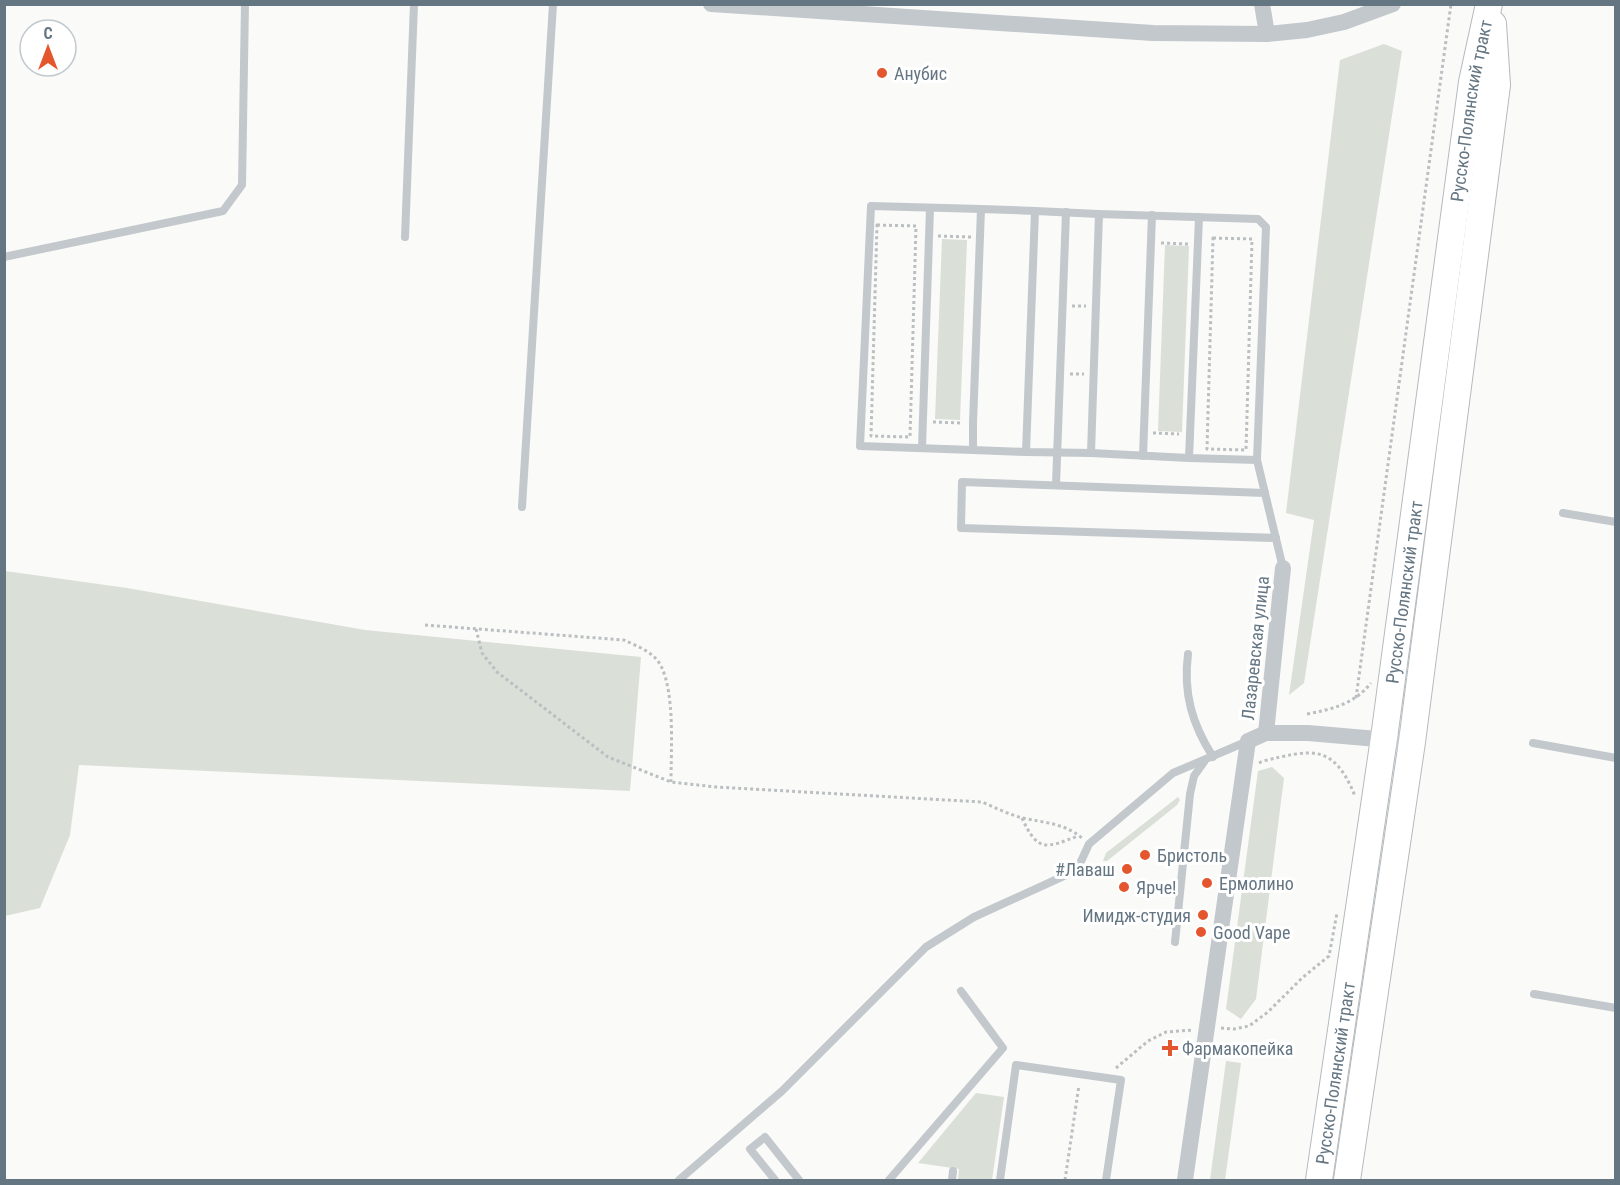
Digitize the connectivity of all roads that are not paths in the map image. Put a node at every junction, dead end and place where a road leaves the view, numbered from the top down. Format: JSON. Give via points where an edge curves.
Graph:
{"nodes":[{"id":1,"x":245,"y":4,"type":"edge"},
{"id":2,"x":414,"y":4,"type":"edge"},
{"id":3,"x":553,"y":4,"type":"edge"},
{"id":4,"x":711,"y":4,"type":"edge"},
{"id":5,"x":1262,"y":4,"type":"edge"},
{"id":6,"x":1393,"y":4,"type":"edge"},
{"id":7,"x":1491,"y":4,"type":"edge"},
{"id":8,"x":1267,"y":34,"type":"junction"},
{"id":9,"x":930,"y":208,"type":"junction"},
{"id":10,"x":981,"y":209,"type":"junction"},
{"id":11,"x":1035,"y":211,"type":"junction"},
{"id":12,"x":1065,"y":212,"type":"junction"},
{"id":13,"x":1099,"y":214,"type":"junction"},
{"id":14,"x":1152,"y":215,"type":"junction"},
{"id":15,"x":1199,"y":217,"type":"junction"},
{"id":16,"x":405,"y":237,"type":"dead end"},
{"id":17,"x":4,"y":257,"type":"edge"},
{"id":18,"x":922,"y":448,"type":"junction"},
{"id":19,"x":973,"y":450,"type":"junction"},
{"id":20,"x":1026,"y":452,"type":"junction"},
{"id":21,"x":1057,"y":453,"type":"junction"},
{"id":22,"x":1091,"y":453,"type":"junction"},
{"id":23,"x":1143,"y":456,"type":"junction"},
{"id":24,"x":1189,"y":458,"type":"junction"},
{"id":25,"x":1257,"y":460,"type":"junction"},
{"id":26,"x":1056,"y":486,"type":"junction"},
{"id":27,"x":1265,"y":493,"type":"junction"},
{"id":28,"x":522,"y":507,"type":"dead end"},
{"id":29,"x":1563,"y":513,"type":"dead end"},
{"id":30,"x":1616,"y":522,"type":"edge"},
{"id":31,"x":1276,"y":538,"type":"junction"},
{"id":32,"x":1283,"y":568,"type":"joint"},
{"id":33,"x":1188,"y":654,"type":"dead end"},
{"id":34,"x":1266,"y":733,"type":"junction"},
{"id":35,"x":1384,"y":738,"type":"junction"},
{"id":36,"x":1248,"y":741,"type":"junction"},
{"id":37,"x":1412,"y":742,"type":"junction"},
{"id":38,"x":1533,"y":743,"type":"dead end"},
{"id":39,"x":1616,"y":758,"type":"edge"},
{"id":40,"x":1208,"y":759,"type":"junction"},
{"id":41,"x":1175,"y":942,"type":"dead end"},
{"id":42,"x":961,"y":991,"type":"dead end"},
{"id":43,"x":1534,"y":994,"type":"dead end"},
{"id":44,"x":1616,"y":1008,"type":"edge"},
{"id":45,"x":679,"y":1180,"type":"edge"},
{"id":46,"x":775,"y":1180,"type":"edge"},
{"id":47,"x":799,"y":1180,"type":"edge"},
{"id":48,"x":889,"y":1180,"type":"edge"},
{"id":49,"x":1000,"y":1180,"type":"edge"},
{"id":50,"x":1106,"y":1180,"type":"edge"},
{"id":51,"x":1185,"y":1180,"type":"edge"},
{"id":52,"x":1319,"y":1180,"type":"edge"},
{"id":53,"x":1347,"y":1180,"type":"edge"}],
"edges":[{"from":1,"to":17,"type":"lane","via":[[242,185],[223,211]]},
{"from":2,"to":16,"type":"lane"},
{"from":3,"to":28,"type":"lane"},
{"from":4,"to":8,"type":"street","via":[[1153,33]]},
{"from":5,"to":8,"type":"street"},
{"from":6,"to":8,"type":"street","via":[[1344,22]]},
{"from":7,"to":35,"type":"main road","name":"Русско-Полянский тракт","via":[[1472,82]]},
{"from":7,"to":37,"type":"main road","name":"Русско-Полянский тракт","via":[[1497,86]]},
{"from":9,"to":10,"type":"lane"},
{"from":9,"to":18,"type":"lane"},
{"from":9,"to":18,"type":"lane","via":[[871,206],[860,446]]},
{"from":10,"to":11,"type":"lane"},
{"from":10,"to":19,"type":"lane"},
{"from":11,"to":12,"type":"lane"},
{"from":11,"to":20,"type":"lane"},
{"from":12,"to":13,"type":"lane"},
{"from":12,"to":21,"type":"lane"},
{"from":13,"to":14,"type":"lane"},
{"from":13,"to":22,"type":"lane"},
{"from":14,"to":15,"type":"lane"},
{"from":14,"to":23,"type":"lane"},
{"from":15,"to":24,"type":"lane"},
{"from":15,"to":25,"type":"lane","via":[[1258,219],[1266,227]]},
{"from":18,"to":19,"type":"lane"},
{"from":19,"to":20,"type":"lane"},
{"from":20,"to":21,"type":"lane"},
{"from":21,"to":22,"type":"lane"},
{"from":21,"to":26,"type":"lane"},
{"from":22,"to":23,"type":"lane"},
{"from":23,"to":24,"type":"lane"},
{"from":24,"to":25,"type":"lane"},
{"from":25,"to":27,"type":"lane"},
{"from":26,"to":27,"type":"lane"},
{"from":26,"to":31,"type":"lane","via":[[962,482],[961,528]]},
{"from":27,"to":31,"type":"lane"},
{"from":29,"to":30,"type":"lane"},
{"from":31,"to":32,"type":"lane"},
{"from":32,"to":34,"type":"street","name":"Лазаревская улица"},
{"from":33,"to":40,"type":"lane","via":[[1187,697]]},
{"from":34,"to":35,"type":"street"},
{"from":34,"to":36,"type":"street"},
{"from":35,"to":37,"type":"street"},
{"from":35,"to":52,"type":"main road","name":"Русско-Полянский тракт"},
{"from":36,"to":40,"type":"lane"},
{"from":36,"to":51,"type":"street"},
{"from":37,"to":53,"type":"main road","name":"Русско-Полянский тракт"},
{"from":38,"to":39,"type":"lane"},
{"from":40,"to":41,"type":"lane","via":[[1194,776],[1190,794]]},
{"from":40,"to":45,"type":"lane","via":[[1173,773],[1089,844],[1077,870],[974,917],[926,947],[782,1091]]},
{"from":42,"to":48,"type":"lane","via":[[1003,1048]]},
{"from":43,"to":44,"type":"lane"},
{"from":46,"to":47,"type":"lane","via":[[750,1149],[765,1137]]},
{"from":49,"to":50,"type":"lane","via":[[1016,1065],[1121,1080]]}]}
